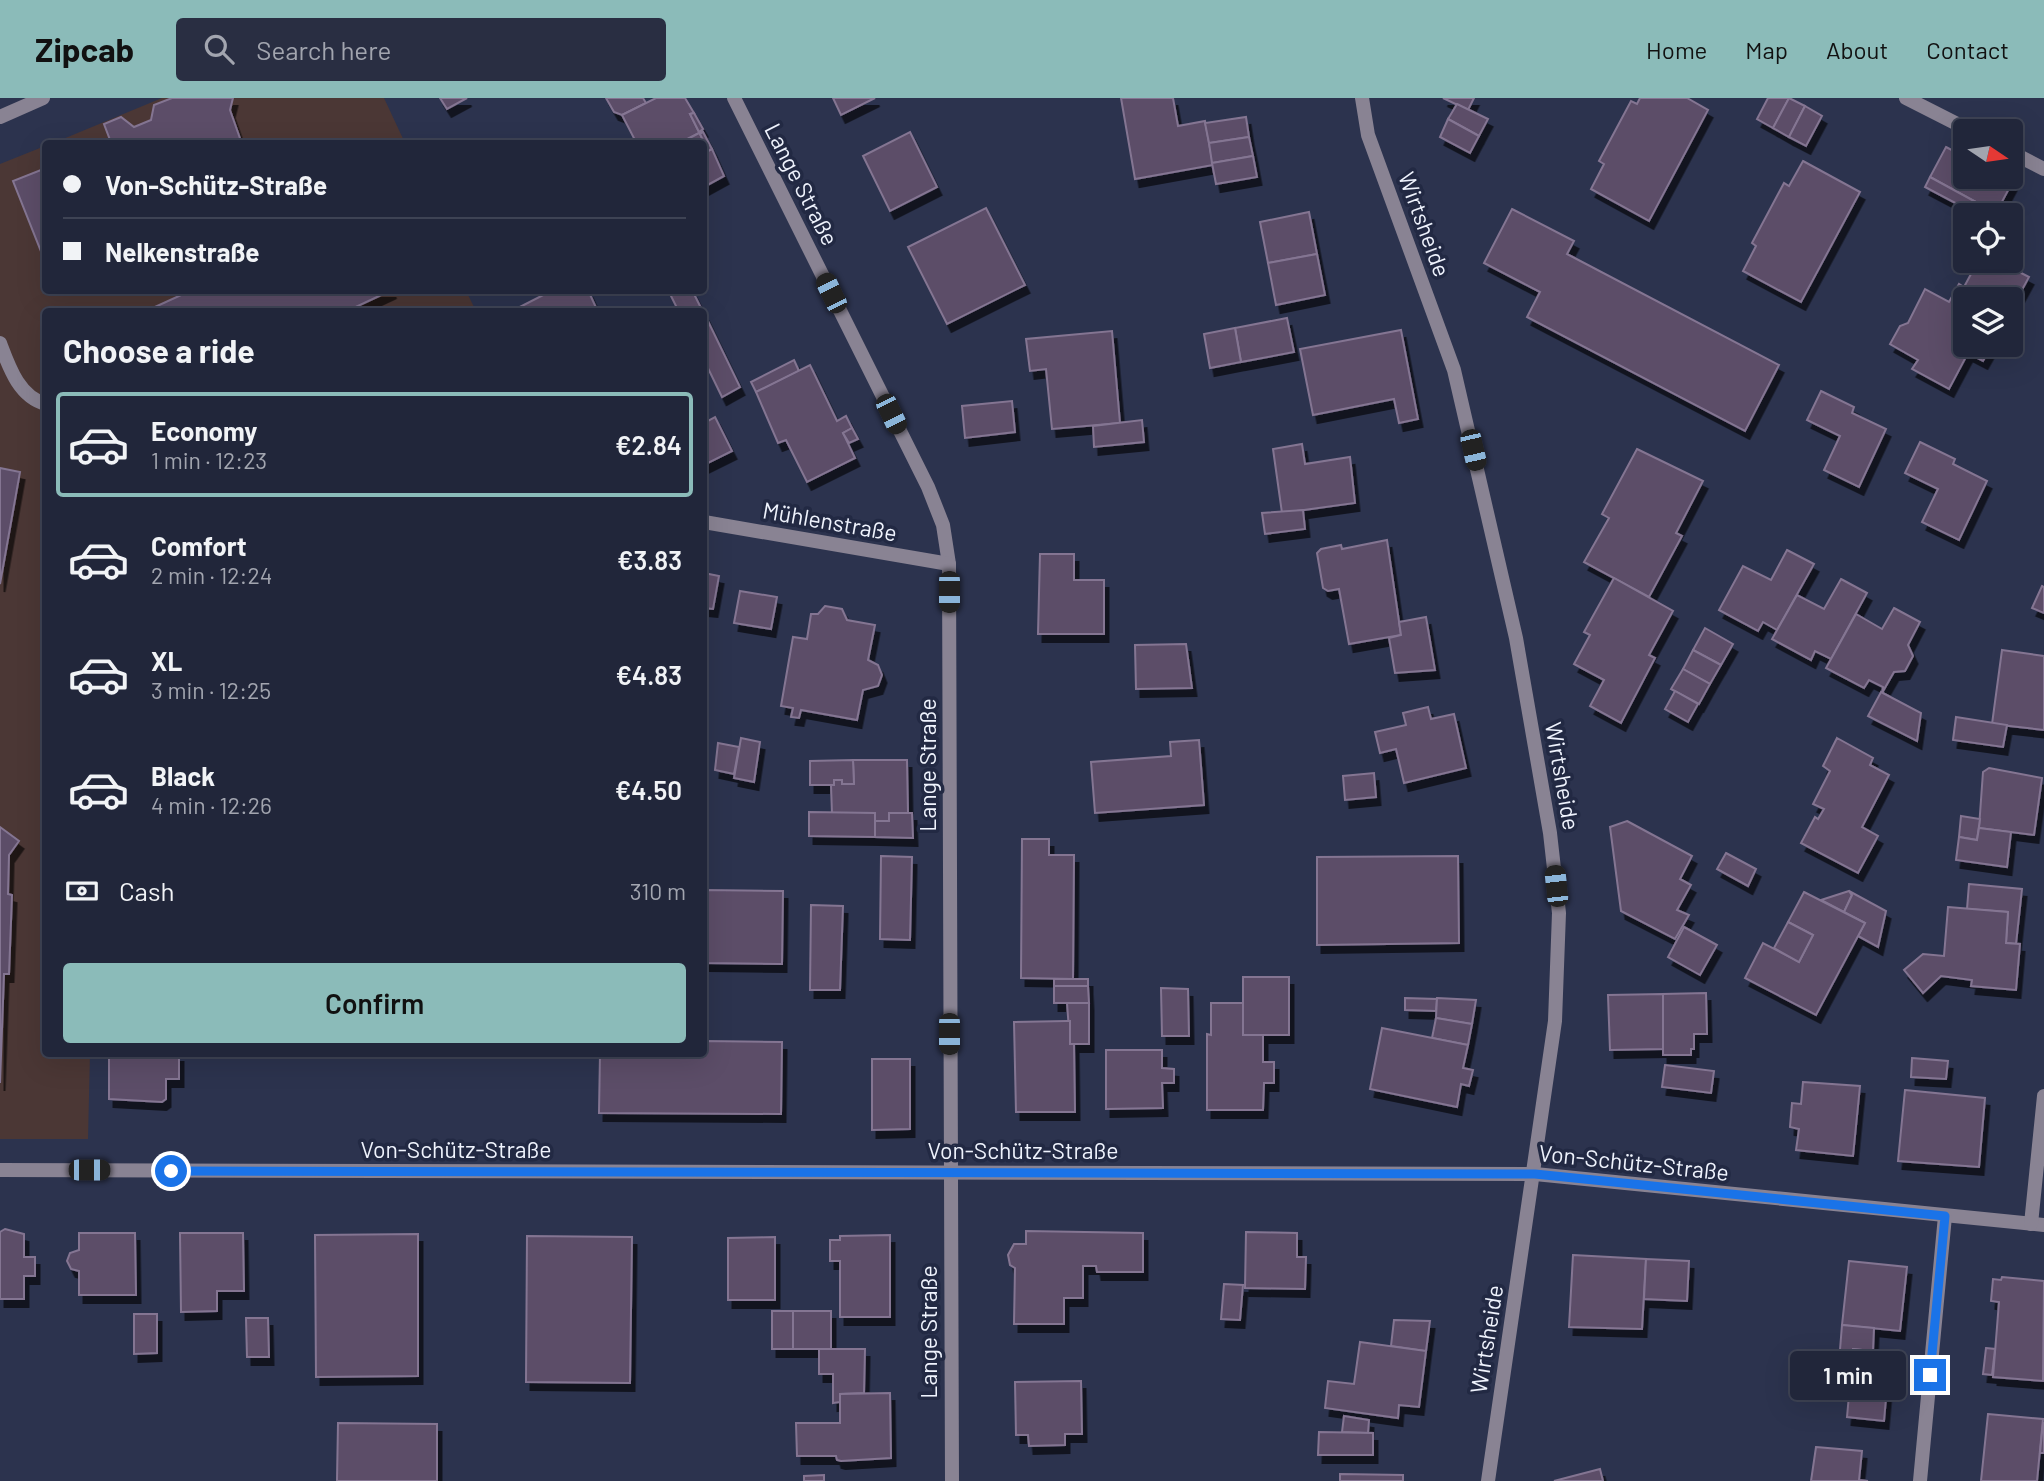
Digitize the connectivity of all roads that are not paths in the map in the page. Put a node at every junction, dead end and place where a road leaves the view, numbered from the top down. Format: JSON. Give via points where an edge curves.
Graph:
{"nodes":[{"id":1,"x":43,"y":98,"type":"edge"},
{"id":2,"x":734,"y":98,"type":"edge"},
{"id":3,"x":1362,"y":98,"type":"edge"},
{"id":4,"x":1906,"y":98,"type":"edge"},
{"id":5,"x":0,"y":117,"type":"edge"},
{"id":6,"x":1953,"y":122,"type":"edge"},
{"id":7,"x":2023,"y":158,"type":"edge"},
{"id":8,"x":2044,"y":169,"type":"edge"},
{"id":9,"x":0,"y":343,"type":"edge"},
{"id":10,"x":42,"y":403,"type":"edge"},
{"id":11,"x":707,"y":523,"type":"edge"},
{"id":12,"x":949,"y":564,"type":"junction"},
{"id":13,"x":2044,"y":1096,"type":"edge"},
{"id":14,"x":0,"y":1170,"type":"edge"},
{"id":15,"x":950,"y":1172,"type":"junction"},
{"id":16,"x":1535,"y":1174,"type":"junction"},
{"id":17,"x":1945,"y":1216,"type":"junction"},
{"id":18,"x":2038,"y":1224,"type":"edge"},
{"id":19,"x":952,"y":1481,"type":"edge"},
{"id":20,"x":1488,"y":1481,"type":"edge"},
{"id":21,"x":1920,"y":1481,"type":"edge"}],
"edges":[{"from":1,"to":5,"type":"street"},
{"from":2,"to":12,"type":"street","name":"Lange Straße","via":[[928,487],[943,525]]},
{"from":3,"to":16,"type":"street","name":"Wirtsheide","via":[[1368,135],[1454,370],[1516,638],[1550,834],[1559,913],[1558,967]]},
{"from":4,"to":6,"type":"street"},
{"from":7,"to":8,"type":"street"},
{"from":9,"to":10,"type":"street","via":[[10,372],[33,400]]},
{"from":11,"to":12,"type":"street","name":"Mühlenstraße"},
{"from":12,"to":15,"type":"street","name":"Lange Straße"},
{"from":13,"to":18,"type":"street"},
{"from":14,"to":15,"type":"street","name":"Von-Schütz-Straße"},
{"from":15,"to":16,"type":"street","name":"Von-Schütz-Straße"},
{"from":15,"to":19,"type":"street","name":"Lange Straße"},
{"from":16,"to":17,"type":"street","name":"Von-Schütz-Straße"},
{"from":16,"to":20,"type":"street","name":"Wirtsheide"},
{"from":17,"to":18,"type":"street","name":"Von-Schütz-Straße"},
{"from":17,"to":21,"type":"street"}]}
